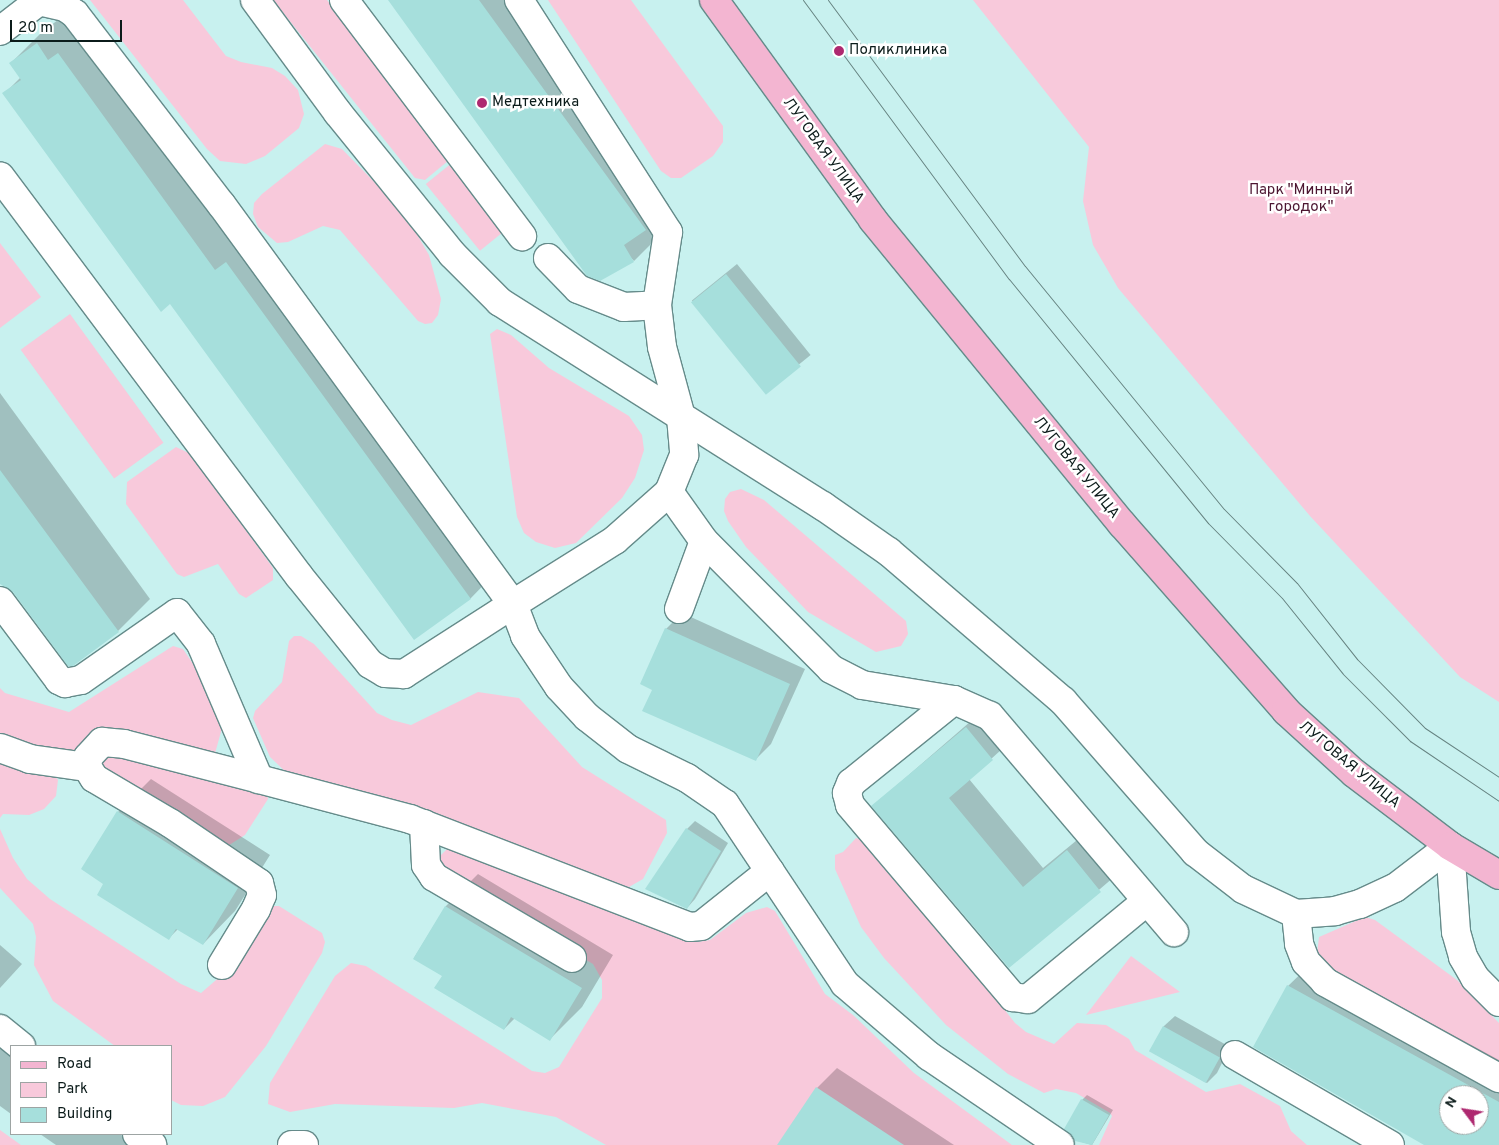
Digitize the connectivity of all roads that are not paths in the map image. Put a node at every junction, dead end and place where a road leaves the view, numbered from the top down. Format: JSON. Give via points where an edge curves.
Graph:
{"nodes":[{"id":1,"x":255,"y":0,"type":"edge"},
{"id":2,"x":344,"y":0,"type":"edge"},
{"id":3,"x":519,"y":0,"type":"edge"},
{"id":4,"x":714,"y":0,"type":"edge"},
{"id":5,"x":0,"y":31,"type":"edge"},
{"id":6,"x":0,"y":177,"type":"edge"},
{"id":7,"x":522,"y":236,"type":"dead end"},
{"id":8,"x":548,"y":258,"type":"dead end"},
{"id":9,"x":657,"y":305,"type":"junction"},
{"id":10,"x":681,"y":417,"type":"junction"},
{"id":11,"x":669,"y":492,"type":"junction"},
{"id":12,"x":704,"y":541,"type":"junction"},
{"id":13,"x":0,"y":601,"type":"edge"},
{"id":14,"x":513,"y":604,"type":"junction"},
{"id":15,"x":678,"y":609,"type":"dead end"},
{"id":16,"x":954,"y":700,"type":"junction"},
{"id":17,"x":0,"y":748,"type":"edge"},
{"id":18,"x":87,"y":767,"type":"junction"},
{"id":19,"x":259,"y":779,"type":"junction"},
{"id":20,"x":424,"y":824,"type":"junction"},
{"id":21,"x":1450,"y":846,"type":"junction"},
{"id":22,"x":770,"y":871,"type":"junction"},
{"id":23,"x":1499,"y":876,"type":"edge"},
{"id":24,"x":1147,"y":901,"type":"junction"},
{"id":25,"x":1296,"y":914,"type":"junction"},
{"id":26,"x":1174,"y":932,"type":"dead end"},
{"id":27,"x":572,"y":958,"type":"dead end"},
{"id":28,"x":222,"y":965,"type":"dead end"},
{"id":29,"x":1499,"y":1002,"type":"edge"},
{"id":30,"x":0,"y":1029,"type":"edge"},
{"id":31,"x":20,"y":1045,"type":"edge"},
{"id":32,"x":1235,"y":1055,"type":"dead end"},
{"id":33,"x":1499,"y":1078,"type":"edge"},
{"id":34,"x":138,"y":1135,"type":"edge"},
{"id":35,"x":152,"y":1145,"type":"edge"},
{"id":36,"x":292,"y":1145,"type":"edge"},
{"id":37,"x":304,"y":1145,"type":"edge"},
{"id":38,"x":1060,"y":1145,"type":"edge"},
{"id":39,"x":1390,"y":1145,"type":"edge"}],
"edges":[{"from":1,"to":10,"type":"street","via":[[338,113],[452,254],[493,295]]},
{"from":2,"to":7,"type":"street"},
{"from":3,"to":9,"type":"street","via":[[668,232]]},
{"from":4,"to":21,"type":"main road","name":"ЛУГОВАЯ УЛИЦА","via":[[873,220],[1122,524],[1286,711],[1354,773]]},
{"from":5,"to":14,"type":"street","via":[[39,1],[65,7],[81,21],[221,204]]},
{"from":6,"to":14,"type":"street","via":[[299,576],[370,664],[385,673],[404,674]]},
{"from":8,"to":9,"type":"street","via":[[578,289],[624,307]]},
{"from":9,"to":10,"type":"street","via":[[662,347]]},
{"from":10,"to":11,"type":"street","via":[[684,455]]},
{"from":10,"to":25,"type":"street","via":[[890,552],[1063,701],[1195,852],[1243,889]]},
{"from":11,"to":12,"type":"street"},
{"from":11,"to":14,"type":"street","via":[[615,540]]},
{"from":12,"to":15,"type":"street"},
{"from":12,"to":16,"type":"street","via":[[805,645],[843,677],[862,685],[911,696]]},
{"from":13,"to":19,"type":"street","via":[[65,684],[81,680],[177,613],[201,644]]},
{"from":14,"to":22,"type":"street","via":[[525,636],[559,687],[588,717],[628,749],[687,778],[725,804]]},
{"from":16,"to":24,"type":"street","via":[[990,716]]},
{"from":16,"to":24,"type":"street","via":[[851,783],[847,793],[850,804],[1013,997],[1028,999]]},
{"from":17,"to":18,"type":"street","via":[[30,760]]},
{"from":18,"to":19,"type":"street","via":[[91,753],[102,742],[124,744]]},
{"from":18,"to":28,"type":"street","via":[[94,778],[186,833],[259,883],[262,895],[256,909]]},
{"from":19,"to":20,"type":"street"},
{"from":20,"to":22,"type":"street","via":[[690,927],[701,926]]},
{"from":20,"to":27,"type":"street","via":[[426,865],[434,877]]},
{"from":21,"to":23,"type":"main road","name":"ЛУГОВАЯ УЛИЦА"},
{"from":21,"to":25,"type":"street","via":[[1395,888],[1360,904],[1335,911]]},
{"from":21,"to":29,"type":"street","via":[[1456,932],[1463,957],[1475,978]]},
{"from":22,"to":38,"type":"street","via":[[846,984],[929,1056]]},
{"from":24,"to":26,"type":"street"},
{"from":25,"to":33,"type":"street","via":[[1303,953],[1325,982]]},
{"from":30,"to":31,"type":"street"},
{"from":32,"to":39,"type":"street","via":[[1242,1062]]},
{"from":34,"to":35,"type":"street"},
{"from":36,"to":37,"type":"street"}]}
